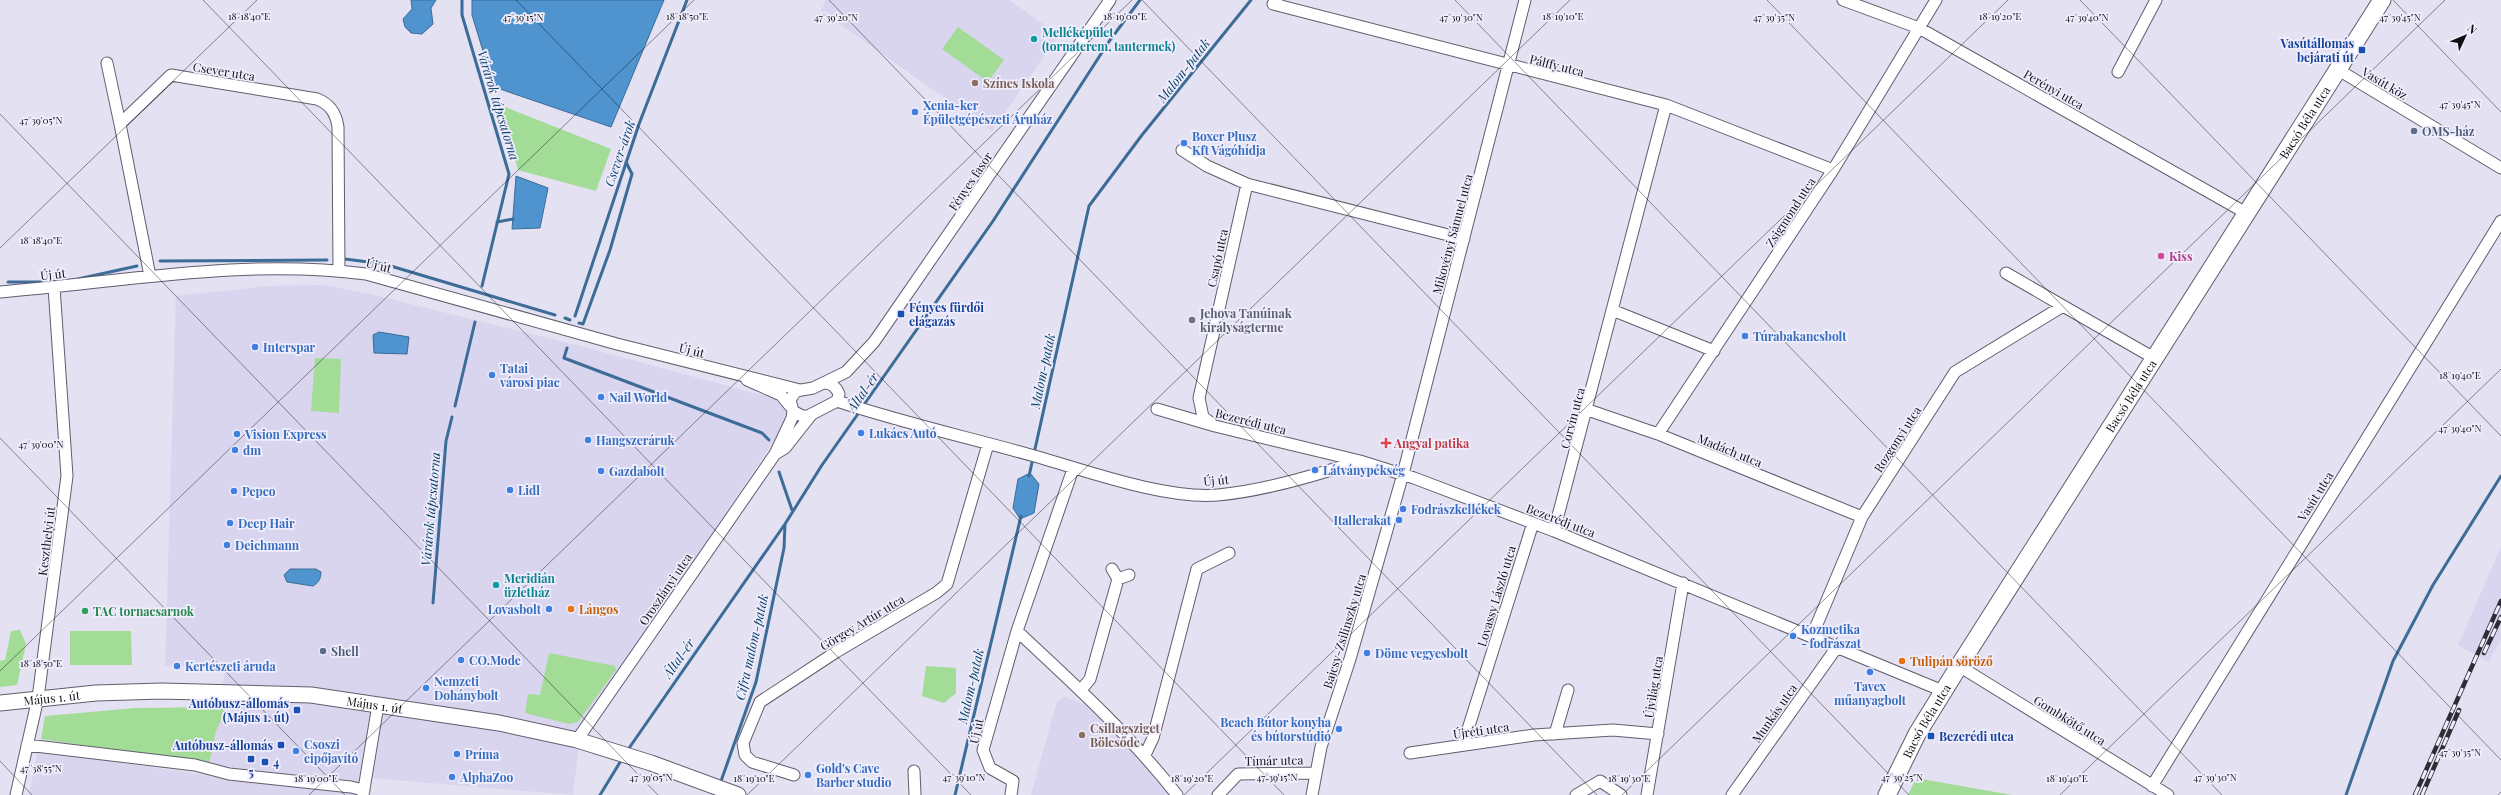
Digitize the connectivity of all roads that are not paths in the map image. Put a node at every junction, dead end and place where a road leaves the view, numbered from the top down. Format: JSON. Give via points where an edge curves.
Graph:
{"nodes":[{"id":1,"x":1110,"y":0,"type":"edge"},
{"id":2,"x":1277,"y":0,"type":"edge"},
{"id":3,"x":1525,"y":0,"type":"edge"},
{"id":4,"x":1843,"y":0,"type":"edge"},
{"id":5,"x":1936,"y":0,"type":"edge"},
{"id":6,"x":2156,"y":0,"type":"edge"},
{"id":7,"x":2382,"y":0,"type":"edge"},
{"id":8,"x":1919,"y":28,"type":"junction"},
{"id":9,"x":107,"y":63,"type":"dead end"},
{"id":10,"x":1509,"y":67,"type":"junction"},
{"id":11,"x":2337,"y":69,"type":"junction"},
{"id":12,"x":2118,"y":72,"type":"dead end"},
{"id":13,"x":1666,"y":106,"type":"junction"},
{"id":14,"x":120,"y":124,"type":"junction"},
{"id":15,"x":1182,"y":150,"type":"dead end"},
{"id":16,"x":2501,"y":168,"type":"edge"},
{"id":17,"x":1833,"y":170,"type":"junction"},
{"id":18,"x":1247,"y":184,"type":"junction"},
{"id":19,"x":2246,"y":213,"type":"junction"},
{"id":20,"x":2501,"y":221,"type":"edge"},
{"id":21,"x":1464,"y":239,"type":"junction"},
{"id":22,"x":339,"y":271,"type":"junction"},
{"id":23,"x":2006,"y":273,"type":"dead end"},
{"id":24,"x":150,"y":276,"type":"junction"},
{"id":25,"x":54,"y":287,"type":"junction"},
{"id":26,"x":0,"y":292,"type":"edge"},
{"id":27,"x":2063,"y":306,"type":"junction"},
{"id":28,"x":1612,"y":310,"type":"junction"},
{"id":29,"x":1714,"y":351,"type":"junction"},
{"id":30,"x":2154,"y":358,"type":"junction"},
{"id":31,"x":846,"y":372,"type":"junction"},
{"id":32,"x":741,"y":376,"type":"junction"},
{"id":33,"x":824,"y":383,"type":"junction"},
{"id":34,"x":800,"y":390,"type":"junction"},
{"id":35,"x":837,"y":396,"type":"junction"},
{"id":36,"x":792,"y":409,"type":"junction"},
{"id":37,"x":1157,"y":409,"type":"dead end"},
{"id":38,"x":1588,"y":410,"type":"junction"},
{"id":39,"x":811,"y":415,"type":"junction"},
{"id":40,"x":1215,"y":426,"type":"junction"},
{"id":41,"x":1658,"y":434,"type":"junction"},
{"id":42,"x":988,"y":444,"type":"junction"},
{"id":43,"x":775,"y":454,"type":"junction"},
{"id":44,"x":1360,"y":461,"type":"junction"},
{"id":45,"x":1073,"y":469,"type":"junction"},
{"id":46,"x":1403,"y":474,"type":"junction"},
{"id":47,"x":1862,"y":517,"type":"junction"},
{"id":48,"x":1533,"y":523,"type":"junction"},
{"id":49,"x":1554,"y":531,"type":"junction"},
{"id":50,"x":1229,"y":553,"type":"dead end"},
{"id":51,"x":1112,"y":569,"type":"dead end"},
{"id":52,"x":1129,"y":575,"type":"dead end"},
{"id":53,"x":1118,"y":579,"type":"junction"},
{"id":54,"x":1683,"y":583,"type":"junction"},
{"id":55,"x":1017,"y":631,"type":"junction"},
{"id":56,"x":1812,"y":636,"type":"junction"},
{"id":57,"x":1837,"y":647,"type":"junction"},
{"id":58,"x":1959,"y":666,"type":"junction"},
{"id":59,"x":1081,"y":690,"type":"junction"},
{"id":60,"x":1568,"y":690,"type":"dead end"},
{"id":61,"x":1943,"y":691,"type":"junction"},
{"id":62,"x":38,"y":698,"type":"junction"},
{"id":63,"x":0,"y":703,"type":"edge"},
{"id":64,"x":378,"y":705,"type":"junction"},
{"id":65,"x":1555,"y":734,"type":"junction"},
{"id":66,"x":1658,"y":734,"type":"junction"},
{"id":67,"x":577,"y":740,"type":"junction"},
{"id":68,"x":27,"y":745,"type":"junction"},
{"id":69,"x":1463,"y":745,"type":"junction"},
{"id":70,"x":1410,"y":753,"type":"dead end"},
{"id":71,"x":1145,"y":755,"type":"junction"},
{"id":72,"x":914,"y":771,"type":"dead end"},
{"id":73,"x":1315,"y":773,"type":"junction"},
{"id":74,"x":794,"y":775,"type":"dead end"},
{"id":75,"x":2152,"y":786,"type":"junction"},
{"id":76,"x":363,"y":793,"type":"edge"},
{"id":77,"x":734,"y":793,"type":"edge"},
{"id":78,"x":16,"y":795,"type":"edge"},
{"id":79,"x":915,"y":795,"type":"edge"},
{"id":80,"x":1011,"y":795,"type":"edge"},
{"id":81,"x":1177,"y":795,"type":"edge"},
{"id":82,"x":1218,"y":795,"type":"edge"},
{"id":83,"x":1312,"y":795,"type":"edge"},
{"id":84,"x":1576,"y":795,"type":"edge"},
{"id":85,"x":1621,"y":795,"type":"edge"},
{"id":86,"x":1647,"y":795,"type":"edge"},
{"id":87,"x":1732,"y":795,"type":"edge"},
{"id":88,"x":1887,"y":795,"type":"edge"},
{"id":89,"x":2168,"y":795,"type":"edge"}],
"edges":[{"from":1,"to":31,"type":"street","name":"Fényes fasor","via":[[897,311],[865,353]]},
{"from":2,"to":10,"type":"street","name":"Pálffy utca","via":[[1273,4]]},
{"from":3,"to":10,"type":"street","name":"Mikovényi Sámuel utca"},
{"from":4,"to":8,"type":"street","name":"Perényi utca"},
{"from":5,"to":8,"type":"street","name":"Zsigmond utca"},
{"from":6,"to":12,"type":"street"},
{"from":7,"to":11,"type":"main road","name":"Bacsó Béla utca"},
{"from":8,"to":17,"type":"street","name":"Zsigmond utca"},
{"from":8,"to":19,"type":"street","name":"Perényi utca"},
{"from":9,"to":14,"type":"street"},
{"from":10,"to":13,"type":"street","name":"Pálffy utca"},
{"from":10,"to":21,"type":"street","name":"Mikovényi Sámuel utca"},
{"from":11,"to":16,"type":"street","name":"Vasút köz"},
{"from":11,"to":19,"type":"main road","name":"Bacsó Béla utca"},
{"from":13,"to":17,"type":"street","name":"Pálffy utca"},
{"from":13,"to":28,"type":"street","name":"Corvin utca"},
{"from":14,"to":22,"type":"street","name":"Csever utca","via":[[171,75],[324,102],[336,116],[338,127]]},
{"from":14,"to":24,"type":"street"},
{"from":15,"to":18,"type":"street","via":[[1207,166]]},
{"from":17,"to":29,"type":"street","name":"Zsigmond utca"},
{"from":18,"to":21,"type":"street"},
{"from":18,"to":40,"type":"street","name":"Csapó utca","via":[[1199,398],[1203,417]]},
{"from":19,"to":30,"type":"main road","name":"Bacsó Béla utca"},
{"from":20,"to":75,"type":"street","name":"Vasút utca"},
{"from":21,"to":46,"type":"street","name":"Mikovényi Sámuel utca"},
{"from":22,"to":24,"type":"street","name":"Új út","via":[[276,268]]},
{"from":22,"to":32,"type":"street","name":"Új út","via":[[366,274]]},
{"from":23,"to":27,"type":"street"},
{"from":24,"to":25,"type":"street","name":"Új út"},
{"from":25,"to":26,"type":"street","name":"Új út"},
{"from":25,"to":62,"type":"street","name":"Keszthelyi út","via":[[67,476]]},
{"from":27,"to":30,"type":"street"},
{"from":27,"to":47,"type":"street","name":"Rozgonyi utca","via":[[1956,372]]},
{"from":28,"to":29,"type":"street"},
{"from":28,"to":38,"type":"street","name":"Corvin utca"},
{"from":29,"to":41,"type":"street","name":"Zsigmond utca"},
{"from":30,"to":58,"type":"main road","name":"Bacsó Béla utca"},
{"from":31,"to":33,"type":"street","name":"Fényes fasor"},
{"from":31,"to":35,"type":"street","name":"Fényes fasor"},
{"from":32,"to":34,"type":"street","name":"Új út"},
{"from":32,"to":36,"type":"street","name":"Új út","via":[[755,385],[781,395]]},
{"from":33,"to":34,"type":"street","name":"Fényes fasor"},
{"from":33,"to":35,"type":"street","name":"Új út","via":[[831,384]]},
{"from":34,"to":36,"type":"street","name":"Oroszlányi utca","via":[[792,397]]},
{"from":35,"to":39,"type":"street"},
{"from":35,"to":42,"type":"street","name":"Új út","via":[[849,406]]},
{"from":36,"to":39,"type":"street","via":[[802,416]]},
{"from":36,"to":43,"type":"street","name":"Oroszlányi utca","via":[[792,418]]},
{"from":37,"to":40,"type":"street","name":"Bezerédj utca"},
{"from":38,"to":41,"type":"street","name":"Madách utca"},
{"from":38,"to":49,"type":"street","name":"Corvin utca"},
{"from":39,"to":43,"type":"street","name":"Oroszlányi utca","via":[[785,448]]},
{"from":40,"to":44,"type":"street","name":"Bezerédj utca"},
{"from":41,"to":47,"type":"street","name":"Madách utca"},
{"from":42,"to":45,"type":"street","name":"Új út"},
{"from":42,"to":74,"type":"street","name":"Görgey Artúr utca","via":[[947,584],[760,702],[743,743],[745,755],[752,762]]},
{"from":43,"to":67,"type":"street","name":"Oroszlányi utca"},
{"from":44,"to":45,"type":"street","name":"Új út","via":[[1310,477],[1218,495],[1194,495],[1140,486]]},
{"from":44,"to":46,"type":"street","name":"Bezerédj utca"},
{"from":45,"to":55,"type":"street","name":"Új út"},
{"from":46,"to":48,"type":"street","name":"Bezerédj utca"},
{"from":46,"to":73,"type":"street","name":"Bajcsy-Zsilinszky utca"},
{"from":47,"to":56,"type":"street","name":"Rozgonyi utca"},
{"from":48,"to":49,"type":"street","name":"Bezerédj utca"},
{"from":48,"to":69,"type":"street","name":"Lovassy László utca"},
{"from":49,"to":54,"type":"street","name":"Bezerédj utca"},
{"from":50,"to":71,"type":"street","via":[[1197,569],[1153,738]]},
{"from":51,"to":53,"type":"street"},
{"from":52,"to":53,"type":"street"},
{"from":53,"to":59,"type":"street","via":[[1090,678]]},
{"from":54,"to":56,"type":"street","name":"Bezerédj utca"},
{"from":54,"to":66,"type":"street","name":"Újvilág utca"},
{"from":55,"to":59,"type":"street"},
{"from":55,"to":80,"type":"street","name":"Új út","via":[[983,750],[990,768],[1013,781]]},
{"from":56,"to":57,"type":"street","name":"Bezerédj utca"},
{"from":57,"to":61,"type":"street","name":"Bezerédj utca"},
{"from":57,"to":87,"type":"street","name":"Munkás utca"},
{"from":58,"to":61,"type":"main road","name":"Bacsó Béla utca"},
{"from":58,"to":75,"type":"street","name":"Gombkötő utca"},
{"from":59,"to":71,"type":"street"},
{"from":60,"to":65,"type":"street"},
{"from":61,"to":88,"type":"main road","name":"Bacsó Béla utca","via":[[1917,734]]},
{"from":62,"to":63,"type":"main road","name":"Május 1. út"},
{"from":62,"to":64,"type":"main road","name":"Május 1. út","via":[[162,691],[240,691],[311,695]]},
{"from":62,"to":68,"type":"street","name":"Keszthelyi út"},
{"from":64,"to":67,"type":"main road","name":"Május 1. út","via":[[499,722]]},
{"from":64,"to":76,"type":"street"},
{"from":65,"to":66,"type":"street","name":"Újréti utca","via":[[1613,730]]},
{"from":65,"to":69,"type":"street","name":"Újréti utca"},
{"from":66,"to":86,"type":"street","name":"Újvilág utca"},
{"from":67,"to":77,"type":"main road","name":"Május 1. út"},
{"from":68,"to":76,"type":"street","via":[[195,765],[229,774],[351,787]]},
{"from":68,"to":78,"type":"street","name":"Keszthelyi út"},
{"from":69,"to":70,"type":"street","name":"Újréti utca"},
{"from":71,"to":81,"type":"street"},
{"from":72,"to":79,"type":"street"},
{"from":73,"to":82,"type":"street","name":"Tímár utca","via":[[1238,774]]},
{"from":73,"to":83,"type":"street","name":"Bajcsy-Zsilinszky utca"},
{"from":75,"to":89,"type":"street","name":"Gombkötő utca"},
{"from":84,"to":85,"type":"street","via":[[1600,781]]}]}
